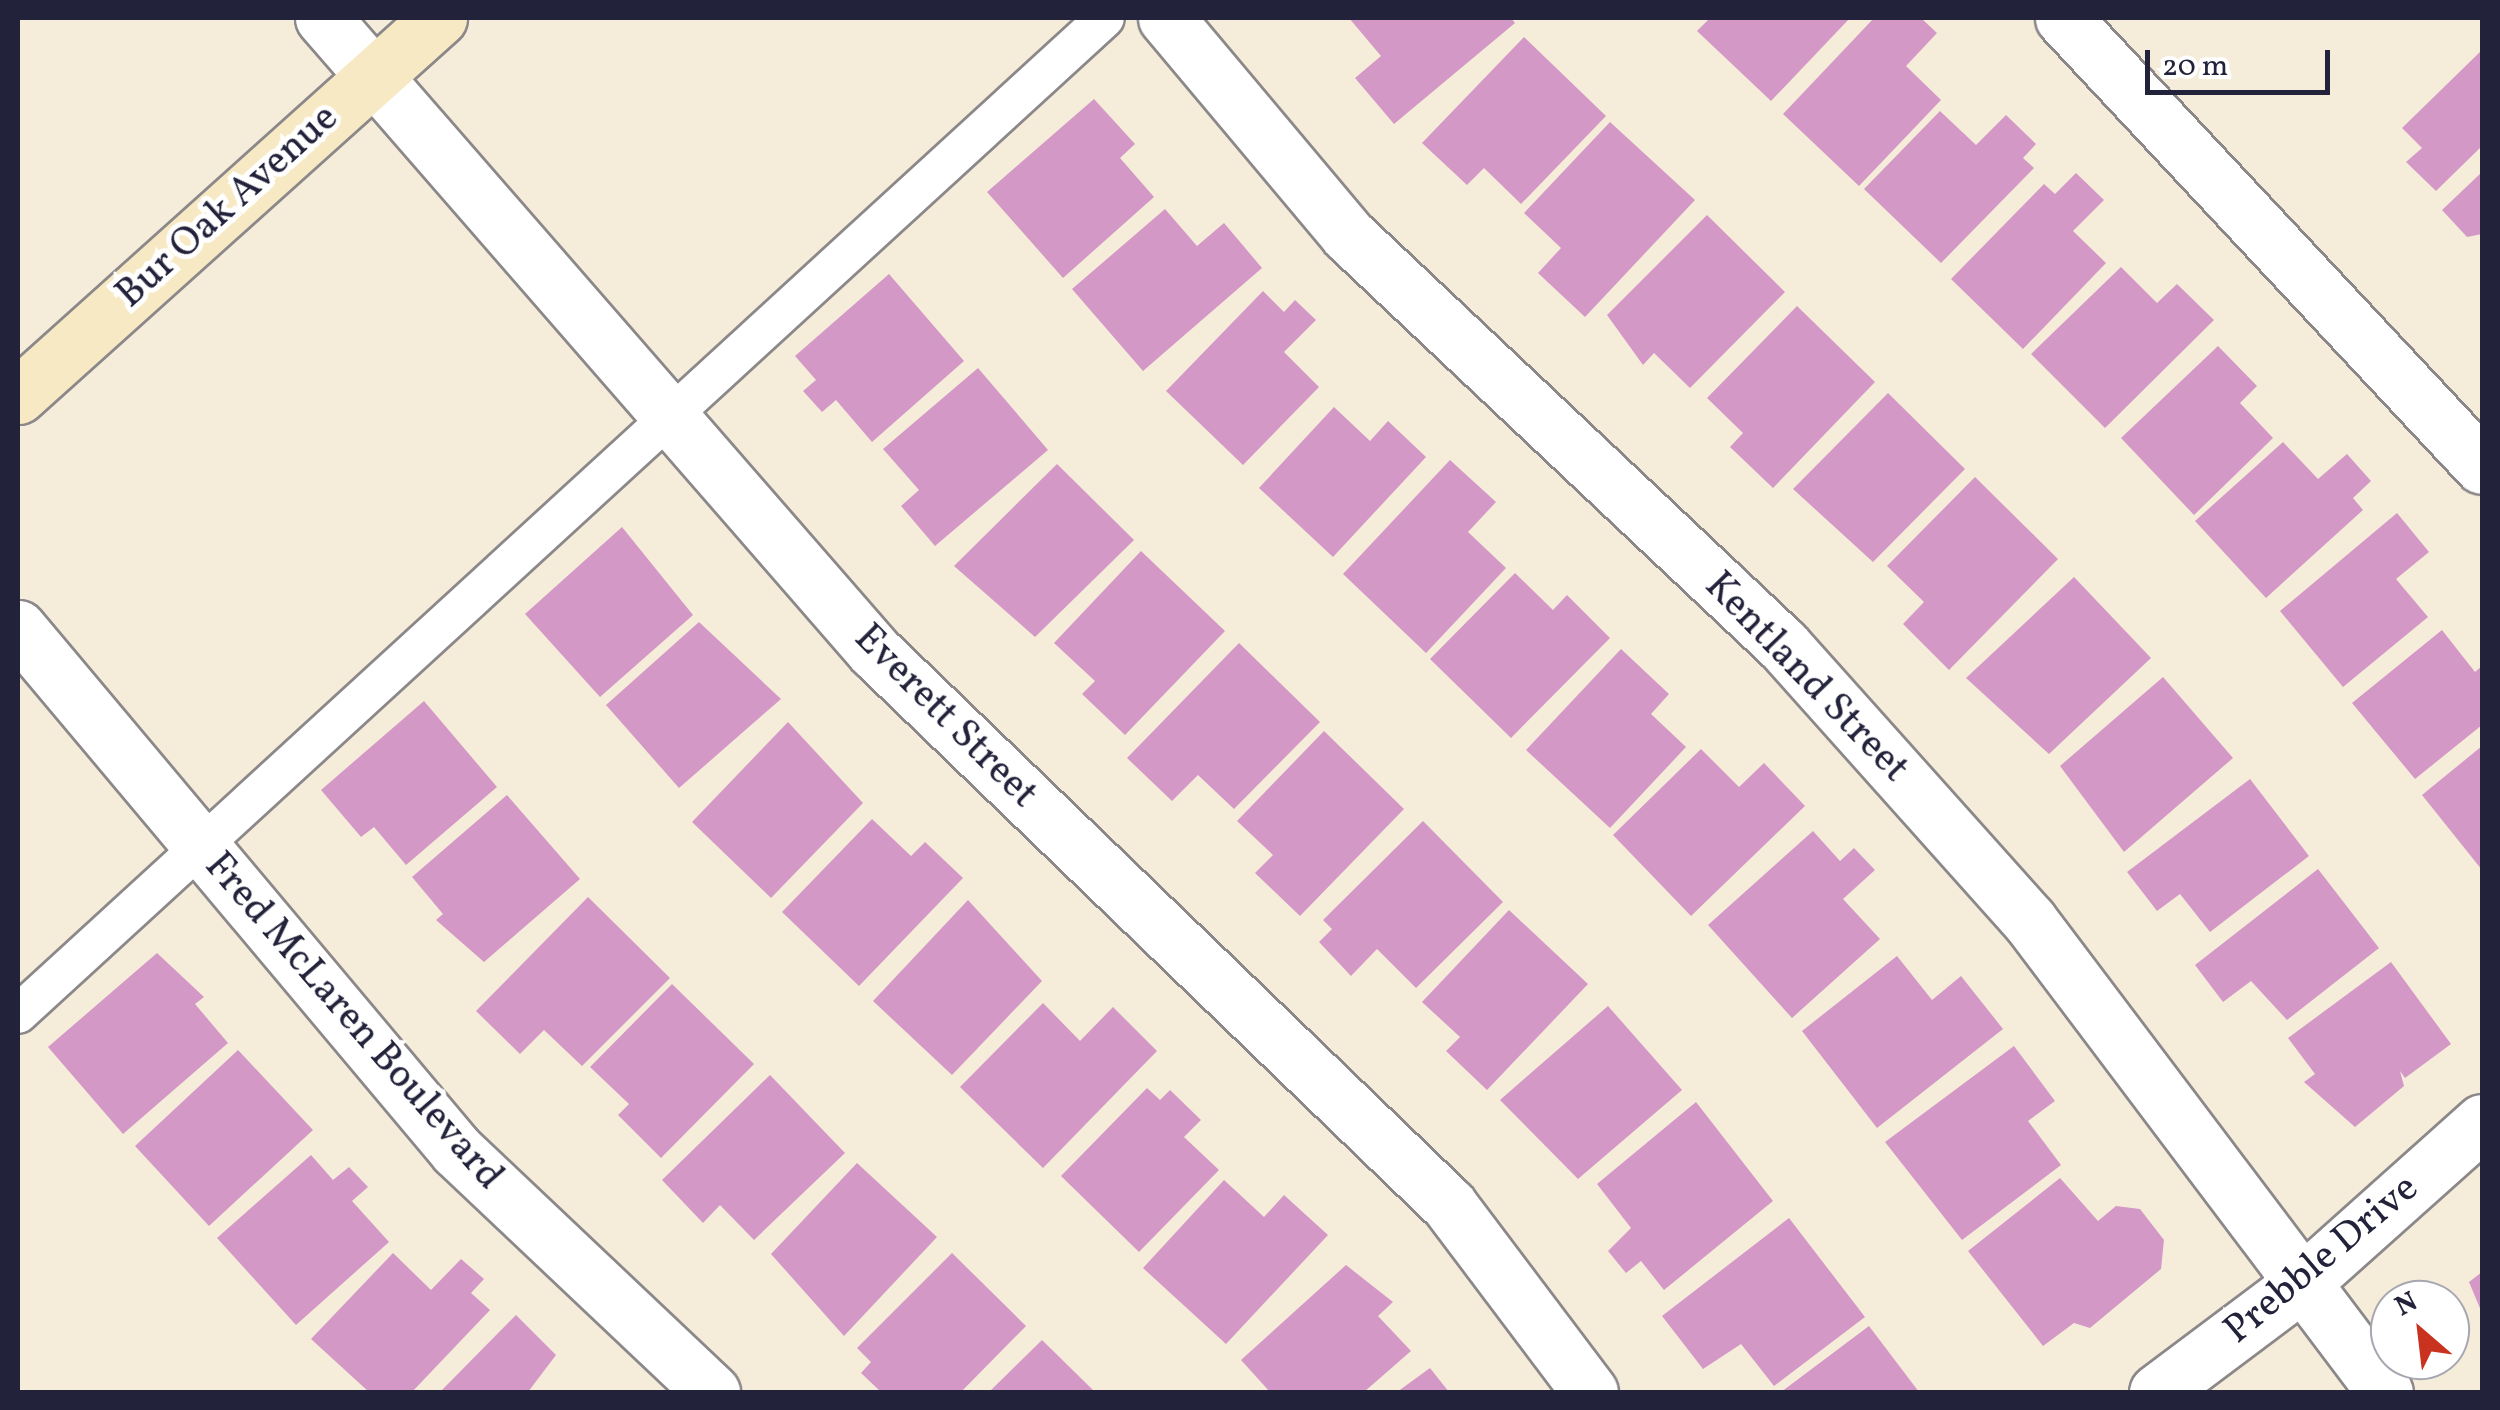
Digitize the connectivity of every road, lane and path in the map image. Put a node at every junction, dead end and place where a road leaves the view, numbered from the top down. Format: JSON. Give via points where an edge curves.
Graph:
{"nodes":[{"id":1,"x":323,"y":18,"type":"edge"},
{"id":2,"x":439,"y":18,"type":"edge"},
{"id":3,"x":1105,"y":18,"type":"edge"},
{"id":4,"x":1166,"y":18,"type":"edge"},
{"id":5,"x":2063,"y":18,"type":"edge"},
{"id":6,"x":372,"y":79,"type":"junction"},
{"id":7,"x":18,"y":396,"type":"edge"},
{"id":8,"x":670,"y":414,"type":"junction"},
{"id":9,"x":2482,"y":466,"type":"edge"},
{"id":10,"x":18,"y":628,"type":"edge"},
{"id":11,"x":200,"y":847,"type":"junction"},
{"id":12,"x":18,"y":1014,"type":"edge"},
{"id":13,"x":2482,"y":1122,"type":"edge"},
{"id":14,"x":2300,"y":1284,"type":"junction"},
{"id":15,"x":712,"y":1392,"type":"edge"},
{"id":16,"x":1590,"y":1392,"type":"edge"},
{"id":17,"x":2157,"y":1392,"type":"edge"},
{"id":18,"x":2384,"y":1392,"type":"edge"}],
"edges":[{"from":1,"to":6,"type":"street","name":"Everett Street"},
{"from":2,"to":6,"type":"street","name":"Bur Oak Avenue"},
{"from":3,"to":8,"type":"lane"},
{"from":4,"to":14,"type":"street","name":"Kentland Street","via":[[1348,236],[1809,674],[2029,920]]},
{"from":5,"to":9,"type":"street"},
{"from":6,"to":7,"type":"street","name":"Bur Oak Avenue"},
{"from":6,"to":8,"type":"street","name":"Everett Street"},
{"from":8,"to":11,"type":"lane"},
{"from":8,"to":16,"type":"street","name":"Everett Street","via":[[875,652],[1448,1205]]},
{"from":10,"to":11,"type":"street","name":"Fred McLaren Boulevard"},
{"from":11,"to":12,"type":"lane"},
{"from":11,"to":15,"type":"street","name":"Fred McLaren Boulevard","via":[[457,1151]]},
{"from":13,"to":14,"type":"street","name":"Prebble Drive"},
{"from":14,"to":17,"type":"street","name":"Prebble Drive"},
{"from":14,"to":18,"type":"street","name":"Kentland Street"}]}
